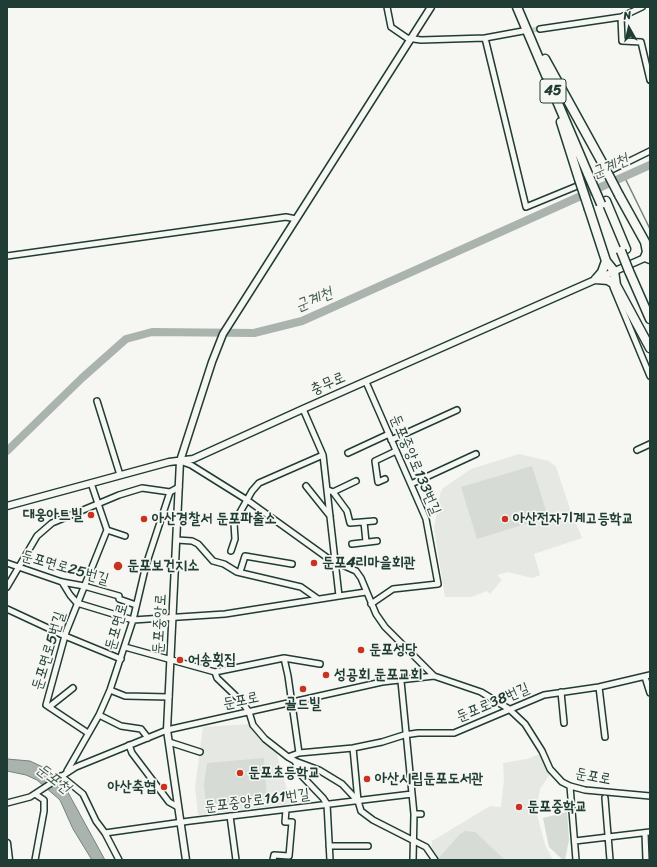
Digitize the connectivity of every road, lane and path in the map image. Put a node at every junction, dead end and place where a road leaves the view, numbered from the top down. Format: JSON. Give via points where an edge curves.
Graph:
{"nodes":[{"id":1,"x":387,"y":7,"type":"edge"},
{"id":2,"x":431,"y":7,"type":"edge"},
{"id":3,"x":517,"y":7,"type":"edge"},
{"id":4,"x":523,"y":7,"type":"edge"},
{"id":5,"x":642,"y":7,"type":"edge"},
{"id":6,"x":621,"y":18,"type":"junction"},
{"id":7,"x":540,"y":29,"type":"tunnel mouth"},
{"id":8,"x":523,"y":31,"type":"tunnel mouth"},
{"id":9,"x":485,"y":38,"type":"junction"},
{"id":10,"x":412,"y":39,"type":"junction"},
{"id":11,"x":545,"y":59,"type":"junction"},
{"id":12,"x":545,"y":72,"type":"junction"},
{"id":13,"x":650,"y":80,"type":"edge"},
{"id":14,"x":650,"y":151,"type":"edge"},
{"id":15,"x":591,"y":173,"type":"junction"},
{"id":16,"x":296,"y":219,"type":"junction"},
{"id":17,"x":648,"y":244,"type":"edge"},
{"id":18,"x":7,"y":256,"type":"edge"},
{"id":19,"x":648,"y":257,"type":"edge"},
{"id":20,"x":606,"y":260,"type":"junction"},
{"id":21,"x":632,"y":270,"type":"junction"},
{"id":22,"x":614,"y":271,"type":"junction"},
{"id":23,"x":596,"y":279,"type":"junction"},
{"id":24,"x":614,"y":284,"type":"junction"},
{"id":25,"x":650,"y":305,"type":"edge"},
{"id":26,"x":650,"y":320,"type":"edge"},
{"id":27,"x":650,"y":348,"type":"edge"},
{"id":28,"x":650,"y":376,"type":"edge"},
{"id":29,"x":366,"y":382,"type":"junction"},
{"id":30,"x":97,"y":401,"type":"dead end"},
{"id":31,"x":303,"y":408,"type":"junction"},
{"id":32,"x":457,"y":410,"type":"dead end"},
{"id":33,"x":389,"y":434,"type":"junction"},
{"id":34,"x":391,"y":440,"type":"junction"},
{"id":35,"x":650,"y":444,"type":"edge"},
{"id":36,"x":637,"y":450,"type":"dead end"},
{"id":37,"x":396,"y":451,"type":"junction"},
{"id":38,"x":348,"y":452,"type":"dead end"},
{"id":39,"x":476,"y":454,"type":"dead end"},
{"id":40,"x":323,"y":455,"type":"junction"},
{"id":41,"x":180,"y":461,"type":"junction"},
{"id":42,"x":120,"y":476,"type":"junction"},
{"id":43,"x":385,"y":479,"type":"dead end"},
{"id":44,"x":356,"y":481,"type":"dead end"},
{"id":45,"x":91,"y":483,"type":"junction"},
{"id":46,"x":411,"y":484,"type":"junction"},
{"id":47,"x":306,"y":486,"type":"dead end"},
{"id":48,"x":179,"y":487,"type":"junction"},
{"id":49,"x":330,"y":491,"type":"junction"},
{"id":50,"x":170,"y":492,"type":"junction"},
{"id":51,"x":247,"y":500,"type":"junction"},
{"id":52,"x":99,"y":505,"type":"junction"},
{"id":53,"x":7,"y":506,"type":"edge"},
{"id":54,"x":331,"y":518,"type":"junction"},
{"id":55,"x":374,"y":521,"type":"dead end"},
{"id":56,"x":364,"y":522,"type":"junction"},
{"id":57,"x":107,"y":530,"type":"junction"},
{"id":58,"x":125,"y":536,"type":"dead end"},
{"id":59,"x":177,"y":540,"type":"junction"},
{"id":60,"x":377,"y":541,"type":"dead end"},
{"id":61,"x":366,"y":542,"type":"junction"},
{"id":62,"x":352,"y":544,"type":"dead end"},
{"id":63,"x":231,"y":552,"type":"dead end"},
{"id":64,"x":7,"y":563,"type":"edge"},
{"id":65,"x":335,"y":563,"type":"junction"},
{"id":66,"x":292,"y":564,"type":"dead end"},
{"id":67,"x":18,"y":566,"type":"junction"},
{"id":68,"x":240,"y":572,"type":"junction"},
{"id":69,"x":62,"y":582,"type":"junction"},
{"id":70,"x":84,"y":586,"type":"junction"},
{"id":71,"x":7,"y":587,"type":"edge"},
{"id":72,"x":366,"y":592,"type":"junction"},
{"id":73,"x":339,"y":596,"type":"junction"},
{"id":74,"x":318,"y":599,"type":"junction"},
{"id":75,"x":77,"y":602,"type":"junction"},
{"id":76,"x":371,"y":604,"type":"junction"},
{"id":77,"x":136,"y":605,"type":"junction"},
{"id":78,"x":7,"y":609,"type":"edge"},
{"id":79,"x":173,"y":618,"type":"junction"},
{"id":80,"x":133,"y":620,"type":"junction"},
{"id":81,"x":65,"y":636,"type":"junction"},
{"id":82,"x":125,"y":647,"type":"junction"},
{"id":83,"x":284,"y":658,"type":"junction"},
{"id":84,"x":121,"y":659,"type":"junction"},
{"id":85,"x":171,"y":660,"type":"junction"},
{"id":86,"x":320,"y":664,"type":"dead end"},
{"id":87,"x":215,"y":672,"type":"junction"},
{"id":88,"x":434,"y":676,"type":"junction"},
{"id":89,"x":648,"y":676,"type":"edge"},
{"id":90,"x":401,"y":681,"type":"junction"},
{"id":91,"x":599,"y":687,"type":"junction"},
{"id":92,"x":73,"y":688,"type":"dead end"},
{"id":93,"x":110,"y":690,"type":"junction"},
{"id":94,"x":561,"y":692,"type":"junction"},
{"id":95,"x":650,"y":693,"type":"edge"},
{"id":96,"x":169,"y":697,"type":"junction"},
{"id":97,"x":291,"y":703,"type":"junction"},
{"id":98,"x":50,"y":707,"type":"junction"},
{"id":99,"x":510,"y":709,"type":"junction"},
{"id":100,"x":249,"y":712,"type":"junction"},
{"id":101,"x":99,"y":715,"type":"junction"},
{"id":102,"x":564,"y":723,"type":"dead end"},
{"id":103,"x":167,"y":730,"type":"junction"},
{"id":104,"x":88,"y":733,"type":"junction"},
{"id":105,"x":406,"y":734,"type":"junction"},
{"id":106,"x":604,"y":737,"type":"dead end"},
{"id":107,"x":148,"y":738,"type":"junction"},
{"id":108,"x":169,"y":742,"type":"junction"},
{"id":109,"x":129,"y":745,"type":"junction"},
{"id":110,"x":353,"y":748,"type":"junction"},
{"id":111,"x":200,"y":752,"type":"dead end"},
{"id":112,"x":299,"y":753,"type":"junction"},
{"id":113,"x":288,"y":757,"type":"junction"},
{"id":114,"x":295,"y":761,"type":"junction"},
{"id":115,"x":66,"y":772,"type":"junction"},
{"id":116,"x":61,"y":776,"type":"junction"},
{"id":117,"x":570,"y":786,"type":"junction"},
{"id":118,"x":37,"y":793,"type":"junction"},
{"id":119,"x":412,"y":794,"type":"junction"},
{"id":120,"x":650,"y":796,"type":"edge"},
{"id":121,"x":605,"y":798,"type":"dead end"},
{"id":122,"x":358,"y":801,"type":"junction"},
{"id":123,"x":7,"y":803,"type":"edge"},
{"id":124,"x":327,"y":804,"type":"junction"},
{"id":125,"x":178,"y":807,"type":"junction"},
{"id":126,"x":286,"y":810,"type":"junction"},
{"id":127,"x":414,"y":814,"type":"junction"},
{"id":128,"x":421,"y":814,"type":"dead end"},
{"id":129,"x":230,"y":816,"type":"junction"},
{"id":130,"x":180,"y":823,"type":"junction"},
{"id":131,"x":647,"y":832,"type":"edge"},
{"id":132,"x":105,"y":833,"type":"junction"},
{"id":133,"x":608,"y":837,"type":"junction"},
{"id":134,"x":413,"y":841,"type":"junction"},
{"id":135,"x":575,"y":841,"type":"junction"},
{"id":136,"x":7,"y":843,"type":"edge"},
{"id":137,"x":329,"y":846,"type":"junction"},
{"id":138,"x":368,"y":846,"type":"dead end"},
{"id":139,"x":9,"y":860,"type":"edge"},
{"id":140,"x":35,"y":860,"type":"edge"},
{"id":141,"x":119,"y":860,"type":"edge"},
{"id":142,"x":186,"y":860,"type":"edge"},
{"id":143,"x":236,"y":860,"type":"edge"},
{"id":144,"x":273,"y":860,"type":"edge"},
{"id":145,"x":330,"y":860,"type":"edge"},
{"id":146,"x":413,"y":860,"type":"edge"},
{"id":147,"x":435,"y":860,"type":"edge"},
{"id":148,"x":576,"y":860,"type":"edge"},
{"id":149,"x":610,"y":860,"type":"edge"},
{"id":150,"x":646,"y":860,"type":"edge"}],
"edges":[{"from":1,"to":10,"type":"street","via":[[391,27]]},
{"from":2,"to":10,"type":"street","name":"둔포중앙로"},
{"from":3,"to":12,"type":"highway","number":"45"},
{"from":4,"to":11,"type":"highway","number":"45"},
{"from":5,"to":6,"type":"street"},
{"from":6,"to":7,"type":"street"},
{"from":6,"to":13,"type":"street","via":[[622,41],[641,42]]},
{"from":8,"to":9,"type":"street"},
{"from":9,"to":10,"type":"street"},
{"from":9,"to":14,"type":"street","via":[[526,207],[587,182]]},
{"from":10,"to":16,"type":"street","name":"둔포중앙로"},
{"from":11,"to":15,"type":"highway","number":"45"},
{"from":11,"to":17,"type":"highway","bridge":true},
{"from":12,"to":15,"type":"highway","number":"45"},
{"from":12,"to":20,"type":"highway","bridge":true},
{"from":15,"to":21,"type":"highway","number":"45"},
{"from":16,"to":18,"type":"street","via":[[286,217]]},
{"from":16,"to":41,"type":"street","name":"둔포중앙로","via":[[218,345]]},
{"from":17,"to":19,"type":"highway"},
{"from":19,"to":22,"type":"street","name":"충무로"},
{"from":20,"to":22,"type":"highway"},
{"from":20,"to":23,"type":"highway","via":[[602,272]]},
{"from":21,"to":25,"type":"highway","number":"45"},
{"from":21,"to":26,"type":"highway","number":"45"},
{"from":22,"to":23,"type":"street","name":"충무로"},
{"from":22,"to":24,"type":"highway"},
{"from":23,"to":24,"type":"highway"},
{"from":23,"to":29,"type":"street","name":"충무로"},
{"from":24,"to":27,"type":"highway"},
{"from":24,"to":28,"type":"street"},
{"from":29,"to":31,"type":"street","name":"충무로"},
{"from":29,"to":33,"type":"street","name":"둔포중앙로133번길"},
{"from":30,"to":42,"type":"street"},
{"from":31,"to":40,"type":"street"},
{"from":31,"to":41,"type":"street","name":"충무로","via":[[193,459]]},
{"from":32,"to":34,"type":"street"},
{"from":33,"to":34,"type":"street","name":"둔포중앙로133번길"},
{"from":33,"to":38,"type":"street"},
{"from":34,"to":37,"type":"street","name":"둔포중앙로133번길"},
{"from":35,"to":36,"type":"street"},
{"from":37,"to":43,"type":"street","via":[[375,461],[378,482]]},
{"from":37,"to":46,"type":"street","name":"둔포중앙로133번길"},
{"from":39,"to":46,"type":"street"},
{"from":40,"to":49,"type":"street"},
{"from":40,"to":51,"type":"street","via":[[259,483]]},
{"from":41,"to":42,"type":"street","name":"충무로"},
{"from":41,"to":48,"type":"street","name":"둔포중앙로"},
{"from":41,"to":51,"type":"street","name":"둔포로"},
{"from":42,"to":45,"type":"street","name":"충무로"},
{"from":44,"to":49,"type":"street"},
{"from":45,"to":52,"type":"street"},
{"from":45,"to":53,"type":"street","name":"충무로"},
{"from":46,"to":76,"type":"street","name":"둔포중앙로133번길","via":[[426,519],[438,584],[393,589]]},
{"from":47,"to":54,"type":"street"},
{"from":48,"to":50,"type":"street"},
{"from":48,"to":59,"type":"street","name":"둔포중앙로"},
{"from":49,"to":54,"type":"street"},
{"from":49,"to":56,"type":"street","via":[[347,511],[350,523]]},
{"from":50,"to":52,"type":"street","via":[[142,488]]},
{"from":50,"to":77,"type":"street","name":"둔포면로"},
{"from":51,"to":63,"type":"street","via":[[234,523],[235,539]]},
{"from":51,"to":65,"type":"street","name":"둔포로"},
{"from":52,"to":57,"type":"street"},
{"from":52,"to":67,"type":"street","via":[[52,523],[37,536]]},
{"from":54,"to":65,"type":"street"},
{"from":55,"to":56,"type":"street"},
{"from":56,"to":61,"type":"street"},
{"from":57,"to":58,"type":"street"},
{"from":57,"to":70,"type":"street","name":"둔포면로5번길"},
{"from":59,"to":68,"type":"street","via":[[198,544],[213,561]]},
{"from":59,"to":79,"type":"street","name":"둔포중앙로"},
{"from":60,"to":61,"type":"street"},
{"from":61,"to":62,"type":"street"},
{"from":64,"to":67,"type":"street","name":"둔포면로25번길"},
{"from":65,"to":72,"type":"street","name":"둔포로","via":[[356,571]]},
{"from":65,"to":73,"type":"street"},
{"from":66,"to":68,"type":"street","via":[[245,556]]},
{"from":67,"to":69,"type":"street","name":"둔포면로25번길"},
{"from":67,"to":71,"type":"street"},
{"from":68,"to":74,"type":"street","via":[[297,585]]},
{"from":69,"to":70,"type":"street","name":"둔포면로25번길"},
{"from":69,"to":75,"type":"street"},
{"from":70,"to":75,"type":"street","name":"둔포면로5번길"},
{"from":70,"to":77,"type":"street","name":"둔포면로25번길","via":[[119,596],[119,599]]},
{"from":72,"to":73,"type":"street"},
{"from":72,"to":76,"type":"street","name":"둔포로"},
{"from":73,"to":74,"type":"street"},
{"from":74,"to":79,"type":"street","via":[[224,614]]},
{"from":75,"to":80,"type":"street"},
{"from":75,"to":81,"type":"street","name":"둔포면로5번길"},
{"from":76,"to":88,"type":"street","name":"둔포로","via":[[385,627]]},
{"from":77,"to":80,"type":"street","name":"둔포면로"},
{"from":78,"to":81,"type":"street"},
{"from":79,"to":80,"type":"street"},
{"from":79,"to":85,"type":"street","name":"둔포중앙로"},
{"from":80,"to":82,"type":"street","name":"둔포면로"},
{"from":81,"to":84,"type":"street"},
{"from":81,"to":98,"type":"street","name":"둔포면로5번길","via":[[46,705]]},
{"from":82,"to":84,"type":"street","name":"둔포면로"},
{"from":82,"to":85,"type":"street"},
{"from":83,"to":86,"type":"street"},
{"from":83,"to":87,"type":"street"},
{"from":83,"to":97,"type":"street","via":[[290,682]]},
{"from":84,"to":93,"type":"street","name":"둔포면로"},
{"from":85,"to":87,"type":"street"},
{"from":85,"to":96,"type":"street","name":"둔포중앙로"},
{"from":87,"to":100,"type":"street","via":[[217,678]]},
{"from":88,"to":90,"type":"street","name":"둔포로"},
{"from":88,"to":99,"type":"street","name":"둔포로","via":[[481,692]]},
{"from":89,"to":91,"type":"street","name":"둔포로38번길"},
{"from":89,"to":95,"type":"street"},
{"from":90,"to":97,"type":"street","name":"둔포로","via":[[382,682]]},
{"from":90,"to":105,"type":"street"},
{"from":91,"to":94,"type":"street","name":"둔포로38번길"},
{"from":91,"to":106,"type":"street"},
{"from":92,"to":98,"type":"street"},
{"from":93,"to":96,"type":"street","via":[[125,696]]},
{"from":93,"to":101,"type":"street","name":"둔포면로"},
{"from":94,"to":99,"type":"street","name":"둔포로38번길","via":[[532,699]]},
{"from":94,"to":102,"type":"street"},
{"from":96,"to":103,"type":"street","name":"둔포중앙로"},
{"from":97,"to":100,"type":"street","name":"둔포로"},
{"from":97,"to":112,"type":"street"},
{"from":98,"to":104,"type":"street","name":"둔포면로5번길"},
{"from":99,"to":105,"type":"street","name":"둔포로38번길","via":[[454,733]]},
{"from":99,"to":117,"type":"street","name":"둔포로","via":[[525,724],[550,769],[562,782]]},
{"from":100,"to":103,"type":"street","name":"둔포로"},
{"from":100,"to":113,"type":"street","via":[[253,725],[265,739]]},
{"from":101,"to":104,"type":"street","name":"둔포면로"},
{"from":101,"to":107,"type":"street","via":[[121,726],[141,729]]},
{"from":103,"to":107,"type":"street","name":"둔포로"},
{"from":103,"to":108,"type":"street","name":"둔포중앙로"},
{"from":104,"to":115,"type":"street","name":"둔포면로"},
{"from":105,"to":110,"type":"street","name":"둔포로38번길"},
{"from":105,"to":119,"type":"street"},
{"from":107,"to":109,"type":"street","name":"둔포로"},
{"from":108,"to":111,"type":"street"},
{"from":108,"to":125,"type":"street","name":"둔포중앙로"},
{"from":109,"to":115,"type":"street","name":"둔포로"},
{"from":109,"to":125,"type":"street","via":[[169,802]]},
{"from":110,"to":112,"type":"street","name":"둔포로38번길"},
{"from":110,"to":122,"type":"street"},
{"from":112,"to":113,"type":"street","name":"둔포로38번길"},
{"from":113,"to":114,"type":"street"},
{"from":114,"to":122,"type":"street","via":[[319,770],[342,784]]},
{"from":114,"to":124,"type":"street","via":[[301,775]]},
{"from":115,"to":116,"type":"street","name":"둔포로"},
{"from":116,"to":118,"type":"street","name":"둔포로"},
{"from":116,"to":132,"type":"street","via":[[83,794]]},
{"from":117,"to":120,"type":"street","name":"둔포로","via":[[605,793]]},
{"from":117,"to":135,"type":"street"},
{"from":118,"to":123,"type":"street","name":"둔포로"},
{"from":118,"to":140,"type":"street","via":[[44,800],[44,811]]},
{"from":119,"to":122,"type":"street","name":"둔포중앙로161번길"},
{"from":119,"to":127,"type":"street"},
{"from":121,"to":133,"type":"street"},
{"from":122,"to":124,"type":"street","name":"둔포중앙로161번길"},
{"from":122,"to":134,"type":"street","via":[[365,815]]},
{"from":124,"to":126,"type":"street","name":"둔포중앙로161번길"},
{"from":124,"to":137,"type":"street"},
{"from":125,"to":130,"type":"street","name":"둔포중앙로"},
{"from":126,"to":129,"type":"street","name":"둔포중앙로161번길"},
{"from":126,"to":144,"type":"street","via":[[284,822],[292,822],[289,856],[274,855]]},
{"from":127,"to":128,"type":"street"},
{"from":127,"to":134,"type":"street"},
{"from":129,"to":130,"type":"street","name":"둔포중앙로161번길"},
{"from":129,"to":143,"type":"street"},
{"from":130,"to":132,"type":"street","name":"둔포중앙로161번길"},
{"from":130,"to":142,"type":"street","name":"둔포중앙로"},
{"from":131,"to":133,"type":"street"},
{"from":131,"to":150,"type":"street"},
{"from":132,"to":141,"type":"street"},
{"from":133,"to":135,"type":"street"},
{"from":133,"to":149,"type":"street"},
{"from":134,"to":146,"type":"street"},
{"from":134,"to":147,"type":"street","via":[[426,847]]},
{"from":135,"to":148,"type":"street"},
{"from":136,"to":139,"type":"street"},
{"from":137,"to":138,"type":"street"},
{"from":137,"to":145,"type":"street"}]}
